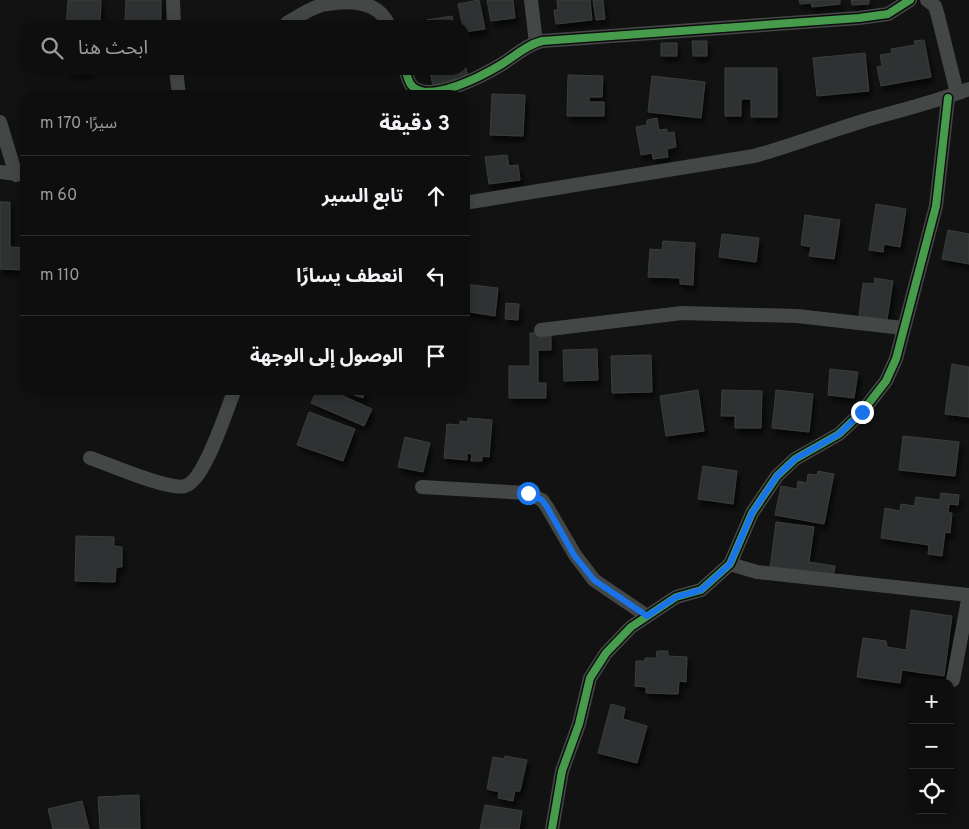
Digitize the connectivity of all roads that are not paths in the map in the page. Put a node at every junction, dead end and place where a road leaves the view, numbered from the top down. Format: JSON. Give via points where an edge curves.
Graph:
{"nodes":[{"id":1,"x":172,"y":0,"type":"edge"},
{"id":2,"x":358,"y":0,"type":"edge"},
{"id":3,"x":531,"y":0,"type":"edge"},
{"id":4,"x":910,"y":0,"type":"edge"},
{"id":5,"x":927,"y":0,"type":"edge"},
{"id":6,"x":174,"y":20,"type":"edge"},
{"id":7,"x":293,"y":20,"type":"edge"},
{"id":8,"x":387,"y":20,"type":"edge"},
{"id":9,"x":536,"y":43,"type":"junction"},
{"id":10,"x":177,"y":75,"type":"edge"},
{"id":11,"x":407,"y":75,"type":"edge"},
{"id":12,"x":178,"y":90,"type":"edge"},
{"id":13,"x":416,"y":90,"type":"edge"},
{"id":14,"x":447,"y":90,"type":"edge"},
{"id":15,"x":958,"y":93,"type":"edge"},
{"id":16,"x":0,"y":122,"type":"edge"},
{"id":17,"x":0,"y":172,"type":"edge"},
{"id":18,"x":20,"y":172,"type":"edge"},
{"id":19,"x":20,"y":175,"type":"edge"},
{"id":20,"x":470,"y":202,"type":"edge"},
{"id":21,"x":903,"y":328,"type":"junction"},
{"id":22,"x":541,"y":330,"type":"dead end"},
{"id":23,"x":233,"y":395,"type":"edge"},
{"id":24,"x":90,"y":458,"type":"dead end"},
{"id":25,"x":422,"y":487,"type":"dead end"},
{"id":26,"x":730,"y":564,"type":"junction"},
{"id":27,"x":969,"y":595,"type":"edge"},
{"id":28,"x":647,"y":616,"type":"junction"},
{"id":29,"x":953,"y":679,"type":"edge"},
{"id":30,"x":552,"y":829,"type":"edge"}],
"edges":[{"from":1,"to":6,"type":"street"},
{"from":2,"to":7,"type":"street","via":[[321,5]]},
{"from":2,"to":8,"type":"street","via":[[371,5]]},
{"from":3,"to":9,"type":"street"},
{"from":4,"to":9,"type":"street","via":[[888,14],[859,18]]},
{"from":5,"to":15,"type":"street","via":[[938,16]]},
{"from":9,"to":14,"type":"street","via":[[501,65]]},
{"from":10,"to":12,"type":"street"},
{"from":11,"to":13,"type":"street","via":[[410,85]]},
{"from":15,"to":20,"type":"street","via":[[754,156]]},
{"from":15,"to":21,"type":"street","via":[[936,206]]},
{"from":16,"to":18,"type":"street"},
{"from":17,"to":19,"type":"street"},
{"from":21,"to":22,"type":"street","via":[[797,316],[682,314]]},
{"from":21,"to":26,"type":"street","via":[[896,359],[886,381],[862,412],[839,434],[795,459],[777,476],[752,513]]},
{"from":23,"to":24,"type":"street","via":[[206,462],[194,481],[185,486],[169,485]]},
{"from":25,"to":28,"type":"street","via":[[535,495],[547,507],[574,555],[594,580]]},
{"from":26,"to":27,"type":"street","via":[[757,572]]},
{"from":26,"to":28,"type":"street","via":[[701,590],[676,597]]},
{"from":27,"to":29,"type":"street"},
{"from":28,"to":30,"type":"street","via":[[630,627],[606,653],[590,678],[579,724],[562,772]]}]}
